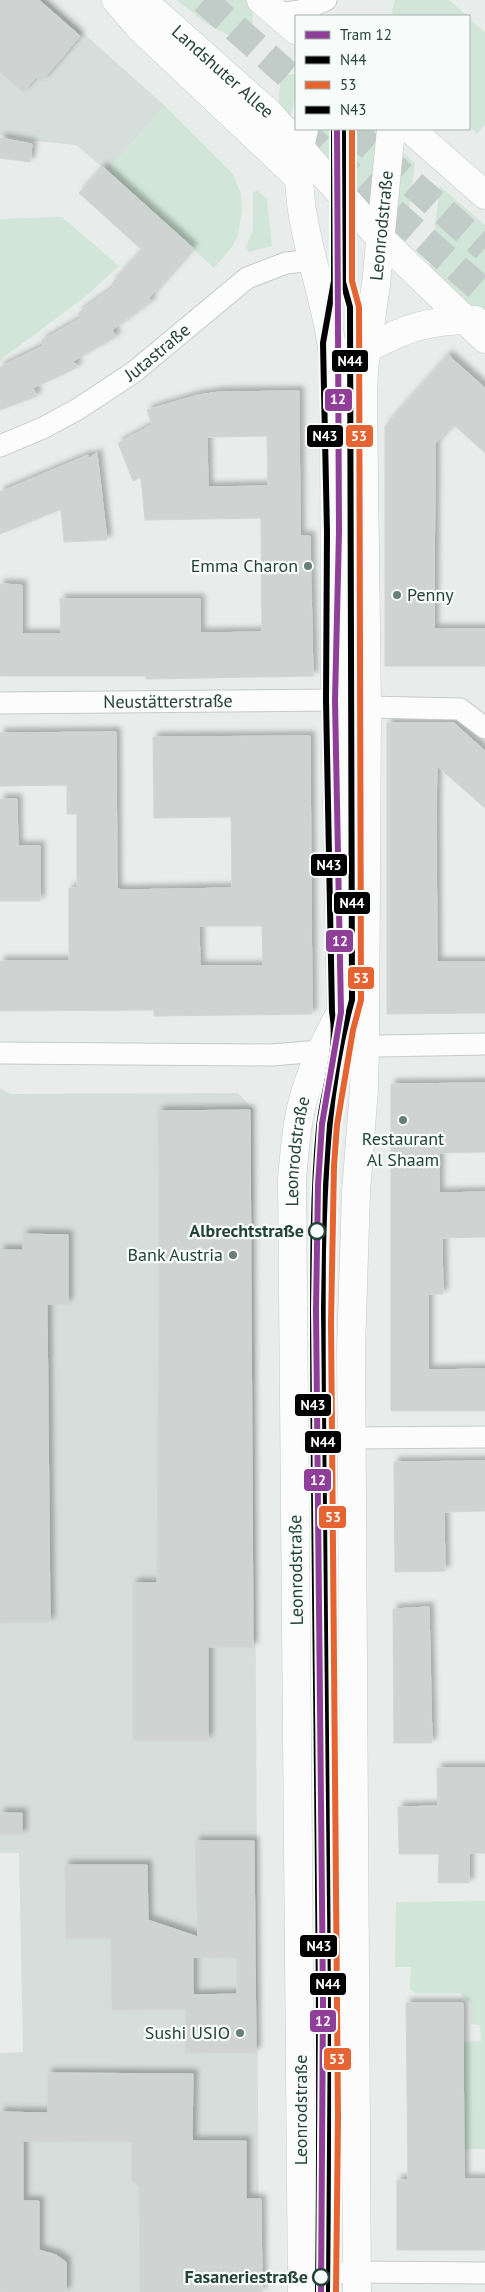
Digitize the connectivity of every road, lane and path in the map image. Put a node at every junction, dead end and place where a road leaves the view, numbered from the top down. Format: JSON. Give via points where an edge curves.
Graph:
{"nodes":[{"id":1,"x":116,"y":0,"type":"edge"},
{"id":2,"x":142,"y":0,"type":"edge"},
{"id":3,"x":326,"y":0,"type":"edge"},
{"id":4,"x":278,"y":15,"type":"edge"},
{"id":5,"x":391,"y":130,"type":"edge"},
{"id":6,"x":418,"y":136,"type":"edge"},
{"id":7,"x":302,"y":138,"type":"edge"},
{"id":8,"x":300,"y":179,"type":"junction"},
{"id":9,"x":485,"y":195,"type":"edge"},
{"id":10,"x":380,"y":238,"type":"junction"},
{"id":11,"x":312,"y":260,"type":"junction"},
{"id":12,"x":475,"y":320,"type":"edge"},
{"id":13,"x":485,"y":339,"type":"edge"},
{"id":14,"x":367,"y":349,"type":"junction"},
{"id":15,"x":0,"y":446,"type":"edge"},
{"id":16,"x":335,"y":700,"type":"junction"},
{"id":17,"x":0,"y":703,"type":"edge"},
{"id":18,"x":367,"y":707,"type":"junction"},
{"id":19,"x":485,"y":728,"type":"edge"},
{"id":20,"x":485,"y":1044,"type":"edge"},
{"id":21,"x":365,"y":1048,"type":"junction"},
{"id":22,"x":320,"y":1052,"type":"junction"},
{"id":23,"x":0,"y":1054,"type":"edge"},
{"id":24,"x":485,"y":1436,"type":"edge"},
{"id":25,"x":350,"y":1438,"type":"junction"},
{"id":26,"x":485,"y":2273,"type":"edge"},
{"id":27,"x":357,"y":2282,"type":"edge"},
{"id":28,"x":302,"y":2284,"type":"edge"}],
"edges":[{"from":1,"to":8,"type":"main road","name":"Landshuter Allee","via":[[139,27]]},
{"from":2,"to":7,"type":"main road","name":"Landshuter Allee","via":[[285,129]]},
{"from":3,"to":4,"type":"street","via":[[300,12]]},
{"from":5,"to":10,"type":"main road","name":"Leonrodstraße"},
{"from":6,"to":9,"type":"main road"},
{"from":7,"to":8,"type":"main road","name":"Leonrodstraße"},
{"from":7,"to":10,"type":"main road","name":"Landshuter Allee"},
{"from":8,"to":11,"type":"main road","name":"Leonrodstraße"},
{"from":10,"to":12,"type":"main road","name":"Landshuter Allee"},
{"from":10,"to":14,"type":"main road","name":"Leonrodstraße"},
{"from":11,"to":15,"type":"street","name":"Jutastraße","via":[[286,264],[247,278],[134,372],[69,414]]},
{"from":11,"to":16,"type":"main road","name":"Leonrodstraße","via":[[332,343],[334,367]]},
{"from":12,"to":13,"type":"main road","name":"Landshuter Allee"},
{"from":12,"to":14,"type":"main road","via":[[421,324],[402,330]]},
{"from":14,"to":18,"type":"main road","name":"Leonrodstraße","via":[[363,399]]},
{"from":16,"to":17,"type":"street","name":"Neustätterstraße"},
{"from":16,"to":22,"type":"main road","name":"Leonrodstraße","via":[[341,1012]]},
{"from":18,"to":19,"type":"street","via":[[460,709]]},
{"from":18,"to":21,"type":"main road","name":"Leonrodstraße"},
{"from":20,"to":21,"type":"street"},
{"from":21,"to":22,"type":"street"},
{"from":21,"to":25,"type":"main road","name":"Leonrodstraße","via":[[356,1192]]},
{"from":22,"to":23,"type":"street","via":[[272,1055]]},
{"from":22,"to":28,"type":"main road","name":"Leonrodstraße","via":[[298,1122],[292,1178]]},
{"from":24,"to":25,"type":"street"},
{"from":25,"to":27,"type":"main road","name":"Leonrodstraße"},
{"from":26,"to":27,"type":"street"},
{"from":27,"to":28,"type":"street","name":"Leonrodstraße"}]}
